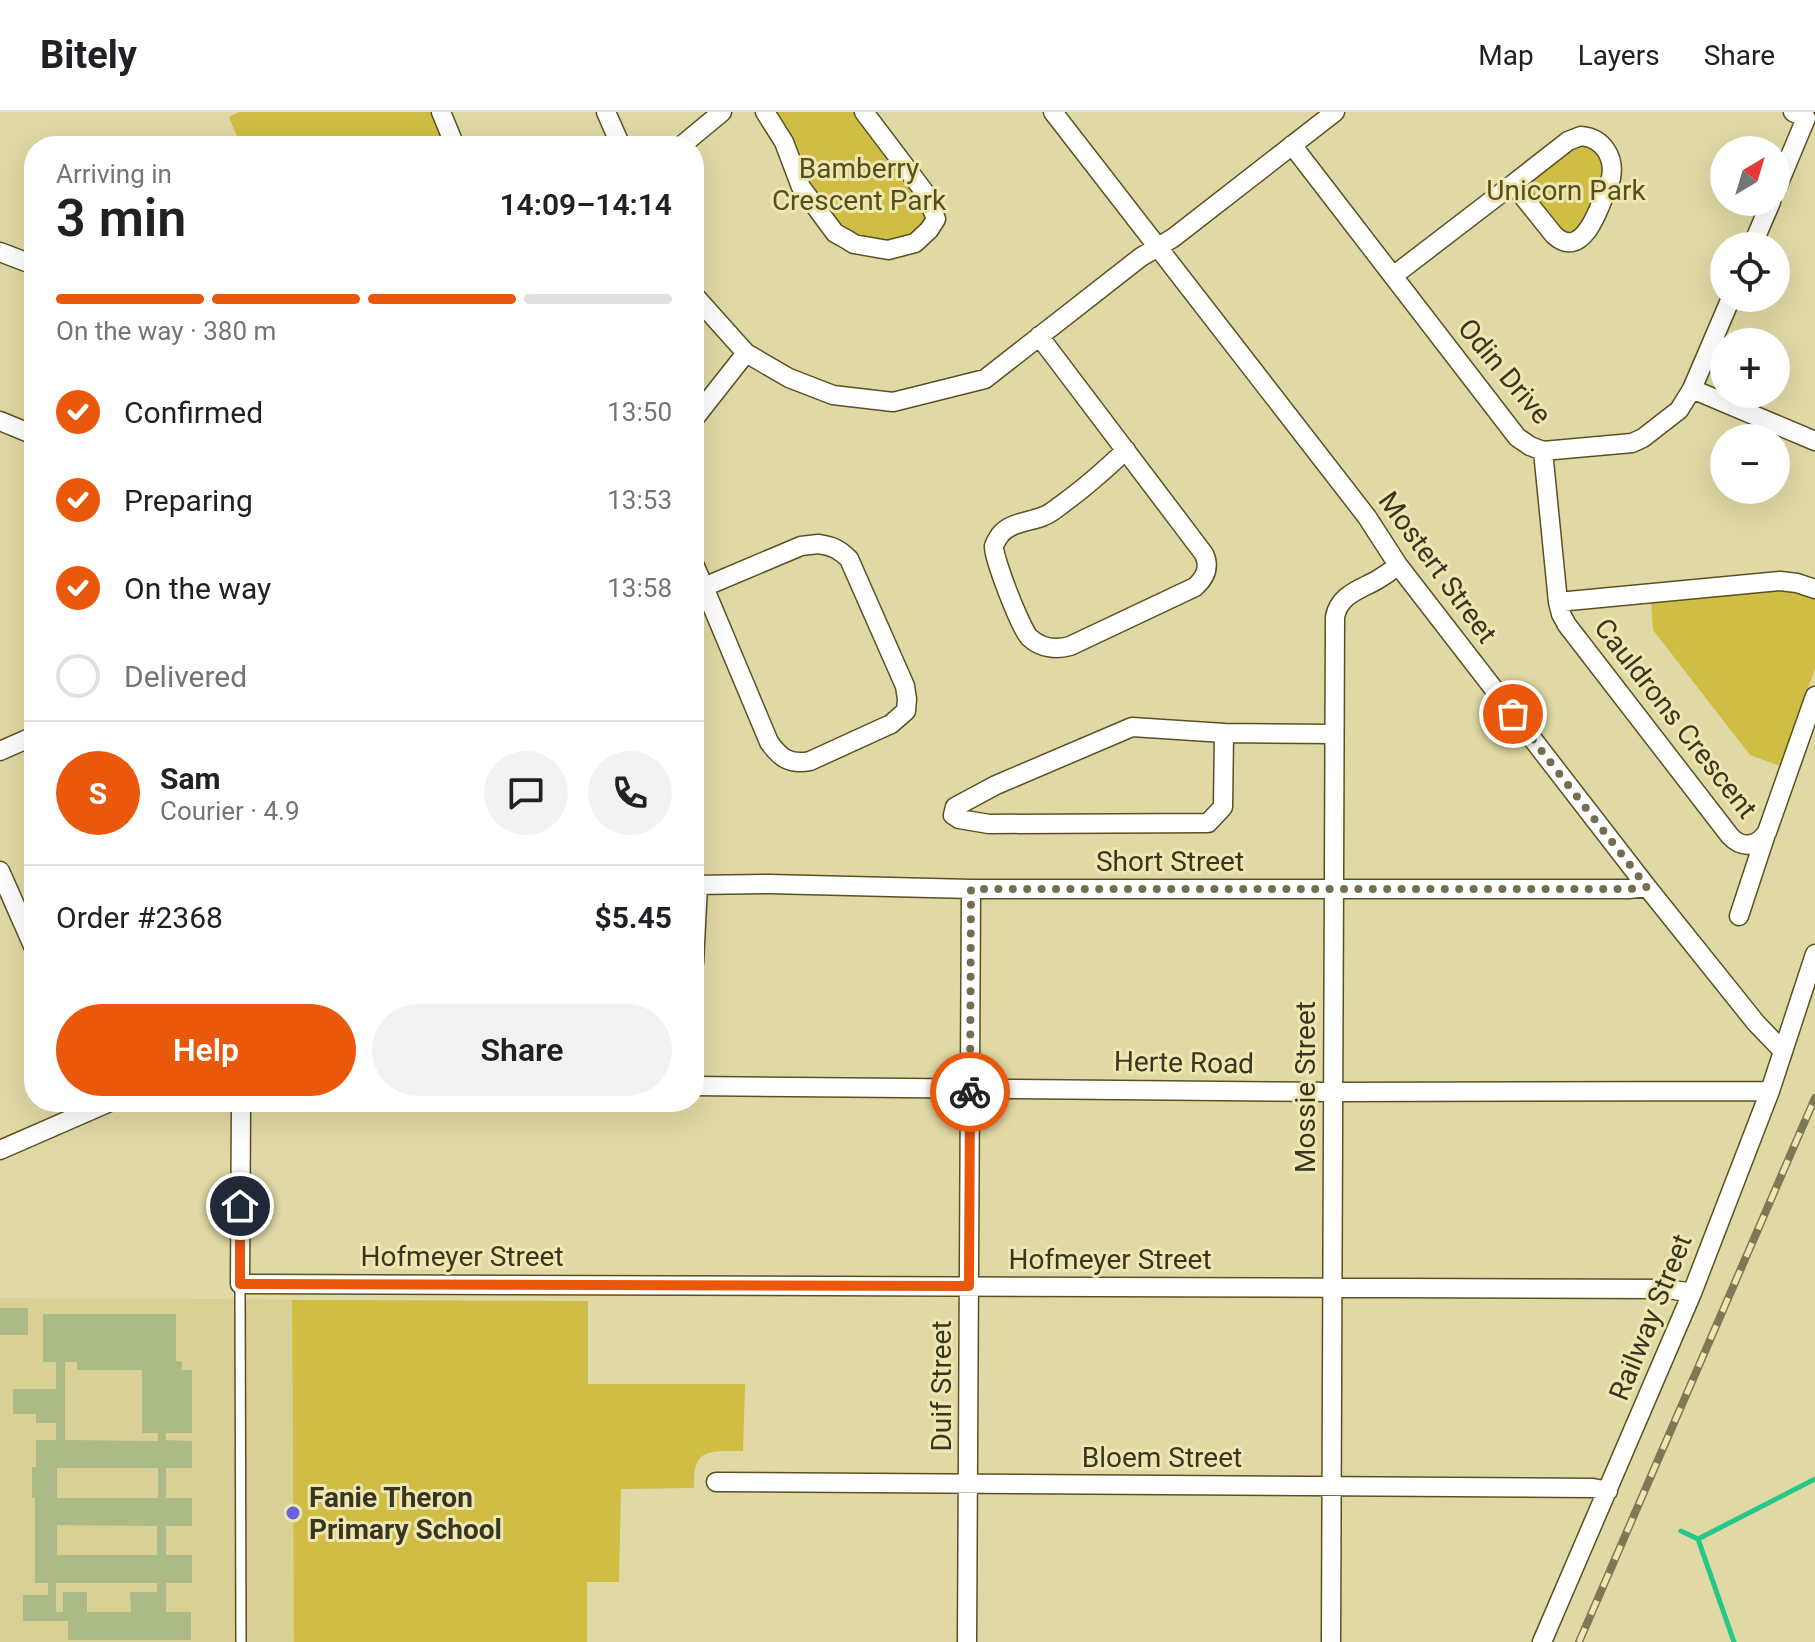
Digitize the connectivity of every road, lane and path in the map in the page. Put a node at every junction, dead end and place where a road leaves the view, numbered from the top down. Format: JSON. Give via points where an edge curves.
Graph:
{"nodes":[{"id":1,"x":606,"y":112,"type":"edge"},
{"id":2,"x":722,"y":112,"type":"edge"},
{"id":3,"x":765,"y":112,"type":"edge"},
{"id":4,"x":864,"y":112,"type":"edge"},
{"id":5,"x":1053,"y":112,"type":"edge"},
{"id":6,"x":1335,"y":112,"type":"edge"},
{"id":7,"x":444,"y":113,"type":"edge"},
{"id":8,"x":1805,"y":117,"type":"edge"},
{"id":9,"x":452,"y":136,"type":"edge"},
{"id":10,"x":617,"y":136,"type":"edge"},
{"id":11,"x":693,"y":136,"type":"edge"},
{"id":12,"x":1292,"y":145,"type":"junction"},
{"id":13,"x":1790,"y":155,"type":"edge"},
{"id":14,"x":1513,"y":184,"type":"junction"},
{"id":15,"x":1158,"y":247,"type":"junction"},
{"id":16,"x":0,"y":252,"type":"edge"},
{"id":17,"x":24,"y":261,"type":"edge"},
{"id":18,"x":1393,"y":276,"type":"junction"},
{"id":19,"x":704,"y":306,"type":"edge"},
{"id":20,"x":1725,"y":312,"type":"edge"},
{"id":21,"x":1039,"y":336,"type":"junction"},
{"id":22,"x":746,"y":353,"type":"junction"},
{"id":23,"x":1692,"y":389,"type":"junction"},
{"id":24,"x":704,"y":406,"type":"edge"},
{"id":25,"x":0,"y":421,"type":"edge"},
{"id":26,"x":24,"y":431,"type":"edge"},
{"id":27,"x":1815,"y":441,"type":"edge"},
{"id":28,"x":1126,"y":450,"type":"junction"},
{"id":29,"x":1543,"y":451,"type":"junction"},
{"id":30,"x":1398,"y":565,"type":"junction"},
{"id":31,"x":704,"y":587,"type":"joint"},
{"id":32,"x":1815,"y":589,"type":"edge"},
{"id":33,"x":1558,"y":602,"type":"junction"},
{"id":34,"x":1815,"y":696,"type":"edge"},
{"id":35,"x":1224,"y":733,"type":"junction"},
{"id":36,"x":1334,"y":734,"type":"junction"},
{"id":37,"x":24,"y":740,"type":"edge"},
{"id":38,"x":0,"y":751,"type":"edge"},
{"id":39,"x":1765,"y":837,"type":"junction"},
{"id":40,"x":0,"y":871,"type":"edge"},
{"id":41,"x":704,"y":886,"type":"edge"},
{"id":42,"x":1647,"y":887,"type":"junction"},
{"id":43,"x":971,"y":889,"type":"junction"},
{"id":44,"x":1334,"y":889,"type":"junction"},
{"id":45,"x":1739,"y":916,"type":"dead end"},
{"id":46,"x":24,"y":925,"type":"edge"},
{"id":47,"x":1815,"y":954,"type":"edge"},
{"id":48,"x":1783,"y":1051,"type":"junction"},
{"id":49,"x":704,"y":1086,"type":"edge"},
{"id":50,"x":970,"y":1087,"type":"junction"},
{"id":51,"x":1770,"y":1091,"type":"junction"},
{"id":52,"x":1333,"y":1092,"type":"junction"},
{"id":53,"x":85,"y":1112,"type":"edge"},
{"id":54,"x":241,"y":1112,"type":"edge"},
{"id":55,"x":0,"y":1150,"type":"edge"},
{"id":56,"x":240,"y":1284,"type":"junction"},
{"id":57,"x":969,"y":1286,"type":"junction"},
{"id":58,"x":1333,"y":1288,"type":"junction"},
{"id":59,"x":1692,"y":1293,"type":"junction"},
{"id":60,"x":716,"y":1482,"type":"dead end"},
{"id":61,"x":968,"y":1483,"type":"junction"},
{"id":62,"x":1332,"y":1486,"type":"junction"},
{"id":63,"x":1608,"y":1491,"type":"junction"},
{"id":64,"x":241,"y":1642,"type":"edge"},
{"id":65,"x":967,"y":1642,"type":"edge"},
{"id":66,"x":1331,"y":1642,"type":"edge"},
{"id":67,"x":1542,"y":1642,"type":"edge"}],
"edges":[{"from":1,"to":10,"type":"street"},
{"from":2,"to":11,"type":"street"},
{"from":3,"to":4,"type":"street","via":[[784,142],[801,187],[835,233],[854,244],[888,250],[915,243],[936,219],[926,194]]},
{"from":5,"to":15,"type":"street","name":"Mostert Street"},
{"from":6,"to":12,"type":"street"},
{"from":7,"to":9,"type":"street"},
{"from":8,"to":13,"type":"street"},
{"from":12,"to":15,"type":"street"},
{"from":12,"to":18,"type":"street","name":"Odin Drive"},
{"from":14,"to":14,"type":"street","via":[[1581,136],[1601,144],[1612,163],[1611,178],[1588,231],[1576,242],[1554,235]]},
{"from":14,"to":18,"type":"street"},
{"from":15,"to":21,"type":"street"},
{"from":15,"to":30,"type":"street","name":"Mostert Street","via":[[1367,517]]},
{"from":16,"to":17,"type":"street"},
{"from":18,"to":29,"type":"street","name":"Odin Drive","via":[[1517,437]]},
{"from":19,"to":22,"type":"street"},
{"from":20,"to":23,"type":"street","name":"Odin Drive"},
{"from":21,"to":22,"type":"street","via":[[985,379],[893,402],[833,395]]},
{"from":21,"to":28,"type":"street"},
{"from":22,"to":24,"type":"street"},
{"from":23,"to":27,"type":"street"},
{"from":23,"to":29,"type":"street","name":"Odin Drive","via":[[1679,410],[1637,441]]},
{"from":25,"to":26,"type":"street"},
{"from":28,"to":28,"type":"street","via":[[1204,554],[1205,576],[1195,587],[1070,646],[1044,647],[1022,627],[995,543],[1013,525],[1047,515]]},
{"from":29,"to":33,"type":"street","name":"Cauldrons Crescent"},
{"from":30,"to":36,"type":"street","name":"Mossie Street","via":[[1347,596],[1336,610]]},
{"from":30,"to":42,"type":"street","name":"Mostert Street"},
{"from":31,"to":31,"type":"street","via":[[769,742],[782,758],[810,761],[891,724],[906,711],[905,686],[857,575],[849,559],[833,546],[801,546]]},
{"from":32,"to":33,"type":"street","name":"Cauldrons Crescent","via":[[1780,581]]},
{"from":33,"to":39,"type":"street","name":"Cauldrons Crescent","via":[[1567,625],[1730,836],[1746,845]]},
{"from":34,"to":39,"type":"street","name":"Cauldrons Crescent"},
{"from":35,"to":35,"type":"street","via":[[1223,807],[1208,823],[989,824],[953,815],[955,807],[996,785],[1132,727]]},
{"from":35,"to":36,"type":"street"},
{"from":36,"to":44,"type":"street","name":"Mossie Street"},
{"from":37,"to":38,"type":"street"},
{"from":39,"to":45,"type":"street","name":"Cauldrons Crescent"},
{"from":40,"to":46,"type":"street"},
{"from":41,"to":43,"type":"street","name":"Short Street"},
{"from":42,"to":44,"type":"street","name":"Short Street"},
{"from":42,"to":48,"type":"street","name":"Mostert Street"},
{"from":43,"to":44,"type":"street","name":"Short Street"},
{"from":43,"to":50,"type":"street","name":"Duif Street"},
{"from":44,"to":52,"type":"street","name":"Mossie Street"},
{"from":47,"to":48,"type":"street","name":"Railway Street"},
{"from":48,"to":51,"type":"street","name":"Railway Street"},
{"from":49,"to":50,"type":"street","name":"Herte Road"},
{"from":50,"to":52,"type":"street","name":"Herte Road"},
{"from":50,"to":57,"type":"street","name":"Duif Street"},
{"from":51,"to":52,"type":"street","name":"Herte Road"},
{"from":51,"to":59,"type":"street","name":"Railway Street"},
{"from":52,"to":58,"type":"street","name":"Mossie Street"},
{"from":53,"to":55,"type":"street"},
{"from":54,"to":56,"type":"street"},
{"from":56,"to":57,"type":"street","name":"Hofmeyer Street"},
{"from":56,"to":64,"type":"lane"},
{"from":57,"to":58,"type":"street","name":"Hofmeyer Street"},
{"from":57,"to":61,"type":"street","name":"Duif Street"},
{"from":58,"to":59,"type":"street","name":"Hofmeyer Street"},
{"from":58,"to":62,"type":"street","name":"Mossie Street"},
{"from":59,"to":63,"type":"street","name":"Railway Street"},
{"from":60,"to":61,"type":"street","name":"Bloem Street"},
{"from":61,"to":62,"type":"street","name":"Bloem Street"},
{"from":61,"to":65,"type":"street","name":"Duif Street"},
{"from":62,"to":63,"type":"street","name":"Bloem Street"},
{"from":62,"to":66,"type":"street","name":"Mossie Street"},
{"from":63,"to":67,"type":"street","name":"Railway Street"}]}
